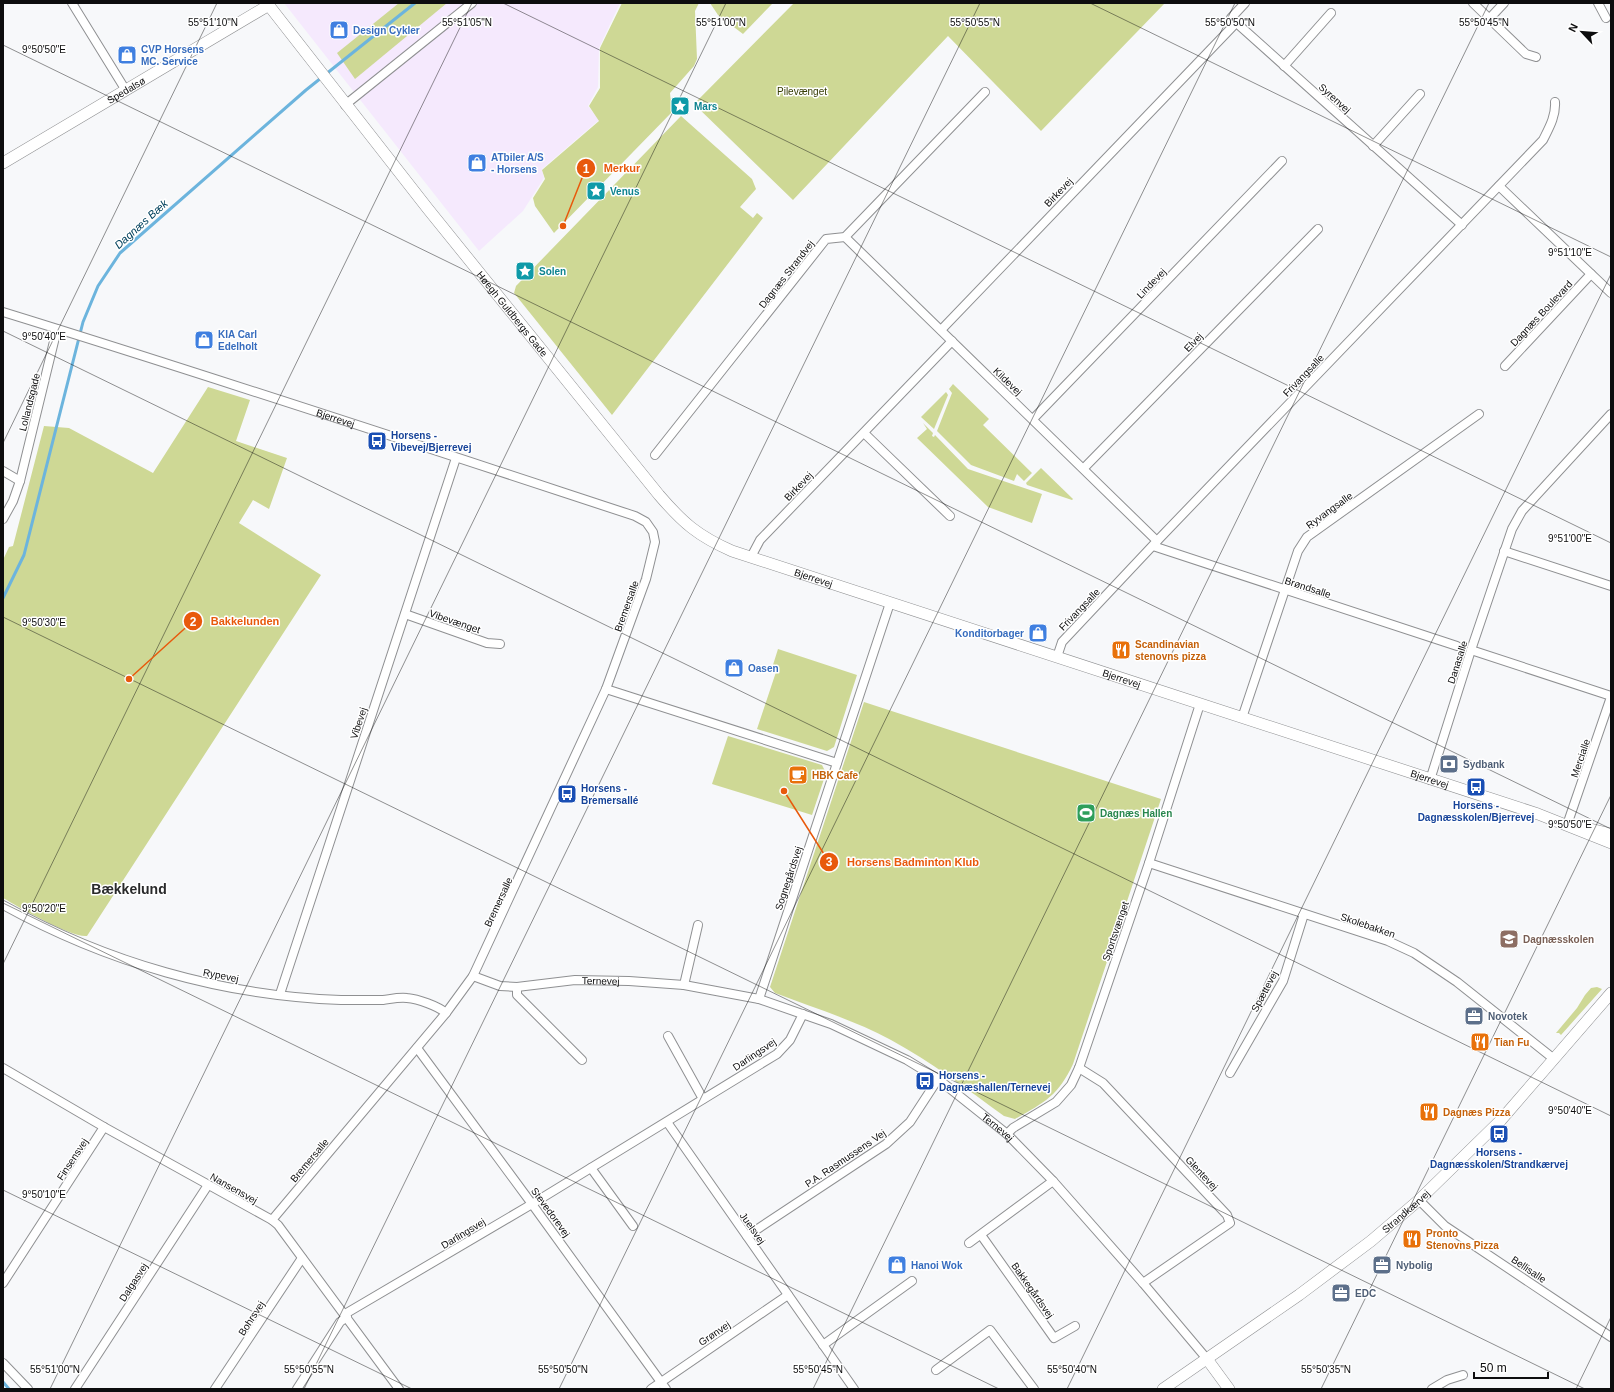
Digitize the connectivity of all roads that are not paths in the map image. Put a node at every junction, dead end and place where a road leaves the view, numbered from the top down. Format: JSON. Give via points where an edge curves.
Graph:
{"nodes":[{"id":1,"x":72,"y":3,"type":"edge"},
{"id":2,"x":472,"y":3,"type":"edge"},
{"id":3,"x":1245,"y":3,"type":"edge"},
{"id":4,"x":1473,"y":3,"type":"edge"},
{"id":5,"x":1504,"y":3,"type":"edge"},
{"id":6,"x":1598,"y":3,"type":"edge"},
{"id":7,"x":268,"y":4,"type":"edge"},
{"id":8,"x":1331,"y":13,"type":"dead end"},
{"id":9,"x":1606,"y":18,"type":"dead end"},
{"id":10,"x":1490,"y":19,"type":"junction"},
{"id":11,"x":1236,"y":23,"type":"junction"},
{"id":12,"x":1536,"y":57,"type":"dead end"},
{"id":13,"x":1284,"y":66,"type":"junction"},
{"id":14,"x":125,"y":89,"type":"junction"},
{"id":15,"x":985,"y":92,"type":"dead end"},
{"id":16,"x":1420,"y":94,"type":"dead end"},
{"id":17,"x":1556,"y":102,"type":"dead end"},
{"id":18,"x":346,"y":105,"type":"junction"},
{"id":19,"x":1373,"y":146,"type":"junction"},
{"id":20,"x":1282,"y":161,"type":"dead end"},
{"id":21,"x":3,"y":163,"type":"edge"},
{"id":22,"x":1499,"y":186,"type":"junction"},
{"id":23,"x":1462,"y":225,"type":"junction"},
{"id":24,"x":1318,"y":229,"type":"dead end"},
{"id":25,"x":845,"y":236,"type":"junction"},
{"id":26,"x":1591,"y":274,"type":"junction"},
{"id":27,"x":1611,"y":293,"type":"edge"},
{"id":28,"x":3,"y":312,"type":"edge"},
{"id":29,"x":60,"y":329,"type":"junction"},
{"id":30,"x":941,"y":330,"type":"junction"},
{"id":31,"x":952,"y":341,"type":"junction"},
{"id":32,"x":1505,"y":366,"type":"dead end"},
{"id":33,"x":1479,"y":414,"type":"dead end"},
{"id":34,"x":1611,"y":414,"type":"edge"},
{"id":35,"x":1033,"y":419,"type":"junction"},
{"id":36,"x":864,"y":433,"type":"junction"},
{"id":37,"x":655,"y":455,"type":"dead end"},
{"id":38,"x":456,"y":458,"type":"junction"},
{"id":39,"x":1084,"y":468,"type":"junction"},
{"id":40,"x":3,"y":471,"type":"edge"},
{"id":41,"x":20,"y":481,"type":"junction"},
{"id":42,"x":950,"y":516,"type":"dead end"},
{"id":43,"x":3,"y":519,"type":"edge"},
{"id":44,"x":681,"y":520,"type":"joint"},
{"id":45,"x":655,"y":542,"type":"joint"},
{"id":46,"x":1155,"y":543,"type":"junction"},
{"id":47,"x":1504,"y":551,"type":"junction"},
{"id":48,"x":751,"y":557,"type":"junction"},
{"id":49,"x":1611,"y":586,"type":"edge"},
{"id":50,"x":1284,"y":589,"type":"junction"},
{"id":51,"x":890,"y":602,"type":"junction"},
{"id":52,"x":405,"y":614,"type":"junction"},
{"id":53,"x":500,"y":644,"type":"dead end"},
{"id":54,"x":1457,"y":646,"type":"dead end"},
{"id":55,"x":1471,"y":650,"type":"junction"},
{"id":56,"x":1057,"y":657,"type":"junction"},
{"id":57,"x":606,"y":690,"type":"junction"},
{"id":58,"x":1611,"y":697,"type":"edge"},
{"id":59,"x":1200,"y":704,"type":"junction"},
{"id":60,"x":1242,"y":718,"type":"junction"},
{"id":61,"x":837,"y":763,"type":"junction"},
{"id":62,"x":1430,"y":780,"type":"junction"},
{"id":63,"x":1567,"y":825,"type":"junction"},
{"id":64,"x":1611,"y":834,"type":"edge"},
{"id":65,"x":1611,"y":844,"type":"edge"},
{"id":66,"x":1149,"y":863,"type":"junction"},
{"id":67,"x":3,"y":905,"type":"edge"},
{"id":68,"x":1304,"y":914,"type":"junction"},
{"id":69,"x":698,"y":925,"type":"dead end"},
{"id":70,"x":473,"y":976,"type":"junction"},
{"id":71,"x":684,"y":985,"type":"junction"},
{"id":72,"x":517,"y":987,"type":"junction"},
{"id":73,"x":1611,"y":993,"type":"edge"},
{"id":74,"x":280,"y":994,"type":"junction"},
{"id":75,"x":759,"y":1000,"type":"junction"},
{"id":76,"x":446,"y":1013,"type":"junction"},
{"id":77,"x":803,"y":1014,"type":"junction"},
{"id":78,"x":668,"y":1036,"type":"dead end"},
{"id":79,"x":417,"y":1048,"type":"junction"},
{"id":80,"x":1554,"y":1059,"type":"junction"},
{"id":81,"x":582,"y":1060,"type":"dead end"},
{"id":82,"x":3,"y":1068,"type":"edge"},
{"id":83,"x":1079,"y":1068,"type":"junction"},
{"id":84,"x":1230,"y":1073,"type":"dead end"},
{"id":85,"x":938,"y":1079,"type":"junction"},
{"id":86,"x":703,"y":1099,"type":"junction"},
{"id":87,"x":667,"y":1122,"type":"junction"},
{"id":88,"x":104,"y":1127,"type":"junction"},
{"id":89,"x":1007,"y":1134,"type":"junction"},
{"id":90,"x":591,"y":1168,"type":"junction"},
{"id":91,"x":1053,"y":1181,"type":"junction"},
{"id":92,"x":208,"y":1185,"type":"junction"},
{"id":93,"x":1420,"y":1200,"type":"junction"},
{"id":94,"x":532,"y":1204,"type":"junction"},
{"id":95,"x":272,"y":1220,"type":"junction"},
{"id":96,"x":633,"y":1226,"type":"dead end"},
{"id":97,"x":981,"y":1235,"type":"junction"},
{"id":98,"x":746,"y":1236,"type":"junction"},
{"id":99,"x":969,"y":1243,"type":"dead end"},
{"id":100,"x":302,"y":1258,"type":"junction"},
{"id":101,"x":912,"y":1281,"type":"dead end"},
{"id":102,"x":3,"y":1283,"type":"edge"},
{"id":103,"x":1143,"y":1283,"type":"junction"},
{"id":104,"x":788,"y":1295,"type":"junction"},
{"id":105,"x":346,"y":1316,"type":"junction"},
{"id":106,"x":1075,"y":1326,"type":"dead end"},
{"id":107,"x":1611,"y":1337,"type":"edge"},
{"id":108,"x":823,"y":1345,"type":"junction"},
{"id":109,"x":1207,"y":1358,"type":"junction"},
{"id":110,"x":3,"y":1362,"type":"edge"},
{"id":111,"x":936,"y":1370,"type":"dead end"},
{"id":112,"x":1462,"y":1375,"type":"dead end"},
{"id":113,"x":661,"y":1382,"type":"junction"},
{"id":114,"x":28,"y":1389,"type":"edge"},
{"id":115,"x":75,"y":1389,"type":"edge"},
{"id":116,"x":215,"y":1389,"type":"edge"},
{"id":117,"x":297,"y":1389,"type":"edge"},
{"id":118,"x":399,"y":1389,"type":"edge"},
{"id":119,"x":651,"y":1389,"type":"edge"},
{"id":120,"x":666,"y":1389,"type":"edge"},
{"id":121,"x":854,"y":1389,"type":"edge"},
{"id":122,"x":1034,"y":1389,"type":"edge"},
{"id":123,"x":1164,"y":1389,"type":"edge"},
{"id":124,"x":1229,"y":1389,"type":"edge"},
{"id":125,"x":1432,"y":1389,"type":"edge"}],
"edges":[{"from":1,"to":14,"type":"street"},
{"from":2,"to":18,"type":"street"},
{"from":3,"to":11,"type":"street","via":[[1231,18]]},
{"from":4,"to":10,"type":"street"},
{"from":5,"to":10,"type":"street"},
{"from":6,"to":9,"type":"street"},
{"from":7,"to":14,"type":"street","name":"Spedalsø"},
{"from":7,"to":18,"type":"street","name":"Høegh Guldbergs Gade"},
{"from":8,"to":13,"type":"street"},
{"from":10,"to":12,"type":"street","via":[[1526,54]]},
{"from":11,"to":13,"type":"street","name":"Syrenvej"},
{"from":11,"to":30,"type":"street","name":"Birkevej"},
{"from":13,"to":19,"type":"street","name":"Syrenvej"},
{"from":14,"to":21,"type":"street","name":"Spedalsø"},
{"from":15,"to":25,"type":"street"},
{"from":16,"to":19,"type":"street"},
{"from":17,"to":22,"type":"street","name":"Frivangsalle","via":[[1551,125],[1542,140]]},
{"from":18,"to":44,"type":"street","name":"Høegh Guldbergs Gade"},
{"from":19,"to":23,"type":"street","name":"Syrenvej"},
{"from":20,"to":35,"type":"street","name":"Lindevej"},
{"from":22,"to":23,"type":"street","name":"Frivangsalle"},
{"from":22,"to":26,"type":"street"},
{"from":23,"to":46,"type":"street","name":"Frivangsalle"},
{"from":24,"to":39,"type":"street","name":"Elvej"},
{"from":25,"to":30,"type":"street","name":"Kildevej"},
{"from":25,"to":37,"type":"street","name":"Dagnæs Strandvej","via":[[826,239]]},
{"from":26,"to":27,"type":"street"},
{"from":26,"to":32,"type":"street","name":"Dagnæs Boulevard"},
{"from":28,"to":29,"type":"street","name":"Bjerrevej"},
{"from":29,"to":38,"type":"street","name":"Bjerrevej"},
{"from":29,"to":41,"type":"street","name":"Lollandsgade"},
{"from":30,"to":31,"type":"street","name":"Kildevej"},
{"from":31,"to":35,"type":"street","name":"Kildevej"},
{"from":31,"to":36,"type":"street","name":"Birkevej"},
{"from":33,"to":50,"type":"street","name":"Ryvangsalle","via":[[1307,537],[1298,551]]},
{"from":34,"to":47,"type":"street","name":"Danasalle","via":[[1522,511]]},
{"from":35,"to":39,"type":"street","name":"Kildevej"},
{"from":36,"to":42,"type":"street"},
{"from":36,"to":48,"type":"street","name":"Birkevej","via":[[760,540]]},
{"from":38,"to":45,"type":"street","name":"Bjerrevej","via":[[635,516],[646,522],[653,532]]},
{"from":38,"to":52,"type":"street","name":"Vibevej"},
{"from":39,"to":46,"type":"street","name":"Kildevej"},
{"from":40,"to":41,"type":"street"},
{"from":41,"to":43,"type":"street","name":"Lollandsgade"},
{"from":44,"to":48,"type":"street","name":"Bjerrevej","via":[[711,542]]},
{"from":45,"to":57,"type":"street","name":"Bremersalle","via":[[646,579]]},
{"from":46,"to":50,"type":"street","name":"Brøndsalle"},
{"from":46,"to":56,"type":"street","name":"Frivangsalle","via":[[1062,642]]},
{"from":47,"to":49,"type":"street"},
{"from":47,"to":55,"type":"street","name":"Danasalle"},
{"from":48,"to":51,"type":"street","name":"Bjerrevej"},
{"from":50,"to":54,"type":"street","name":"Brøndsalle"},
{"from":50,"to":60,"type":"street","name":"Ryvangsalle"},
{"from":51,"to":56,"type":"street","name":"Bjerrevej"},
{"from":51,"to":61,"type":"street","name":"Sognegårdsvej"},
{"from":52,"to":53,"type":"street","name":"Vibevænget","via":[[487,643]]},
{"from":52,"to":74,"type":"street","name":"Vibevej"},
{"from":55,"to":58,"type":"street"},
{"from":55,"to":62,"type":"street","name":"Danasalle"},
{"from":56,"to":59,"type":"street","name":"Bjerrevej"},
{"from":57,"to":61,"type":"street"},
{"from":57,"to":70,"type":"street","name":"Bremersalle"},
{"from":58,"to":63,"type":"street","name":"Mercialle"},
{"from":59,"to":60,"type":"street","name":"Bjerrevej"},
{"from":59,"to":66,"type":"street","name":"Sportsvænget"},
{"from":60,"to":62,"type":"street","name":"Bjerrevej"},
{"from":61,"to":75,"type":"street","name":"Sognegårdsvej"},
{"from":62,"to":63,"type":"street","name":"Bjerrevej"},
{"from":63,"to":64,"type":"street","name":"Bjerrevej"},
{"from":63,"to":65,"type":"street","name":"Bjerrevej"},
{"from":66,"to":68,"type":"street","name":"Skolebakken"},
{"from":66,"to":83,"type":"street","name":"Sportsvænget"},
{"from":67,"to":74,"type":"street","name":"Rypevej","via":[[83,945],[125,960],[169,974]]},
{"from":68,"to":80,"type":"street","name":"Skolebakken","via":[[1388,941],[1414,953],[1458,982]]},
{"from":68,"to":84,"type":"street","name":"Spættevej","via":[[1283,981]]},
{"from":69,"to":71,"type":"street"},
{"from":70,"to":72,"type":"street","name":"Ternevej","via":[[500,986]]},
{"from":70,"to":76,"type":"street","name":"Bremersalle"},
{"from":71,"to":72,"type":"street","name":"Ternevej","via":[[629,980],[576,980]]},
{"from":71,"to":75,"type":"street","name":"Ternevej"},
{"from":72,"to":81,"type":"street","via":[[517,995]]},
{"from":73,"to":80,"type":"street","name":"Strandkærvej"},
{"from":74,"to":76,"type":"street","name":"Rypevej","via":[[340,1000],[408,998],[440,1008]]},
{"from":75,"to":77,"type":"street","name":"Ternevej"},
{"from":76,"to":79,"type":"street","name":"Bremersalle"},
{"from":77,"to":85,"type":"street","name":"Ternevej","via":[[858,1035]]},
{"from":77,"to":86,"type":"street","name":"Darlingsvej","via":[[790,1040],[777,1054]]},
{"from":78,"to":86,"type":"street"},
{"from":79,"to":94,"type":"street","name":"Stevedorevej"},
{"from":79,"to":95,"type":"street","name":"Bremersalle"},
{"from":80,"to":93,"type":"street","name":"Strandkærvej","via":[[1501,1120]]},
{"from":82,"to":88,"type":"street","name":"Nansensvej"},
{"from":83,"to":89,"type":"street","name":"Sportsvænget","via":[[1071,1085],[1056,1102]]},
{"from":83,"to":103,"type":"street","name":"Glentevej","via":[[1103,1083],[1227,1215],[1230,1224]]},
{"from":85,"to":89,"type":"street","name":"Ternevej"},
{"from":85,"to":98,"type":"street","name":"P.A. Rasmussens Vej","via":[[910,1122],[886,1144]]},
{"from":86,"to":87,"type":"street","name":"Darlingsvej"},
{"from":87,"to":90,"type":"street","name":"Darlingsvej"},
{"from":87,"to":98,"type":"street","name":"Juelsvej"},
{"from":88,"to":92,"type":"street","name":"Nansensvej"},
{"from":88,"to":102,"type":"street","name":"Finsensvej"},
{"from":89,"to":91,"type":"street","name":"Ternevej"},
{"from":90,"to":94,"type":"street","name":"Darlingsvej"},
{"from":90,"to":96,"type":"street"},
{"from":91,"to":97,"type":"street"},
{"from":91,"to":103,"type":"street","name":"Ternevej"},
{"from":92,"to":95,"type":"street","name":"Nansensvej"},
{"from":92,"to":115,"type":"street","name":"Dalgasvej"},
{"from":93,"to":107,"type":"street","name":"Bellisalle","via":[[1445,1226]]},
{"from":93,"to":109,"type":"street","name":"Strandkærvej","via":[[1355,1254]]},
{"from":94,"to":105,"type":"street","name":"Darlingsvej"},
{"from":94,"to":113,"type":"street","name":"Stevedorevej"},
{"from":95,"to":100,"type":"street","name":"Nansensvej"},
{"from":97,"to":99,"type":"street"},
{"from":97,"to":106,"type":"street","name":"Bakkegårdsvej","via":[[1054,1338]]},
{"from":98,"to":104,"type":"street","name":"Juelsvej"},
{"from":100,"to":105,"type":"street","name":"Nansensvej"},
{"from":100,"to":116,"type":"street","name":"Bohrsvej"},
{"from":101,"to":108,"type":"street"},
{"from":103,"to":109,"type":"street","name":"Ternevej"},
{"from":104,"to":108,"type":"street","name":"Juelsvej"},
{"from":104,"to":113,"type":"street","name":"Grønvej"},
{"from":105,"to":117,"type":"street","name":"Darlingsvej"},
{"from":105,"to":118,"type":"street","name":"Nansensvej"},
{"from":108,"to":121,"type":"street","name":"Juelsvej"},
{"from":109,"to":123,"type":"street","name":"Strandkærvej"},
{"from":109,"to":124,"type":"street","name":"Ternevej"},
{"from":110,"to":114,"type":"street"},
{"from":111,"to":122,"type":"street","via":[[990,1330]]},
{"from":112,"to":125,"type":"street"},
{"from":113,"to":119,"type":"street","name":"Grønvej"},
{"from":113,"to":120,"type":"street","name":"Stevedorevej"}]}
